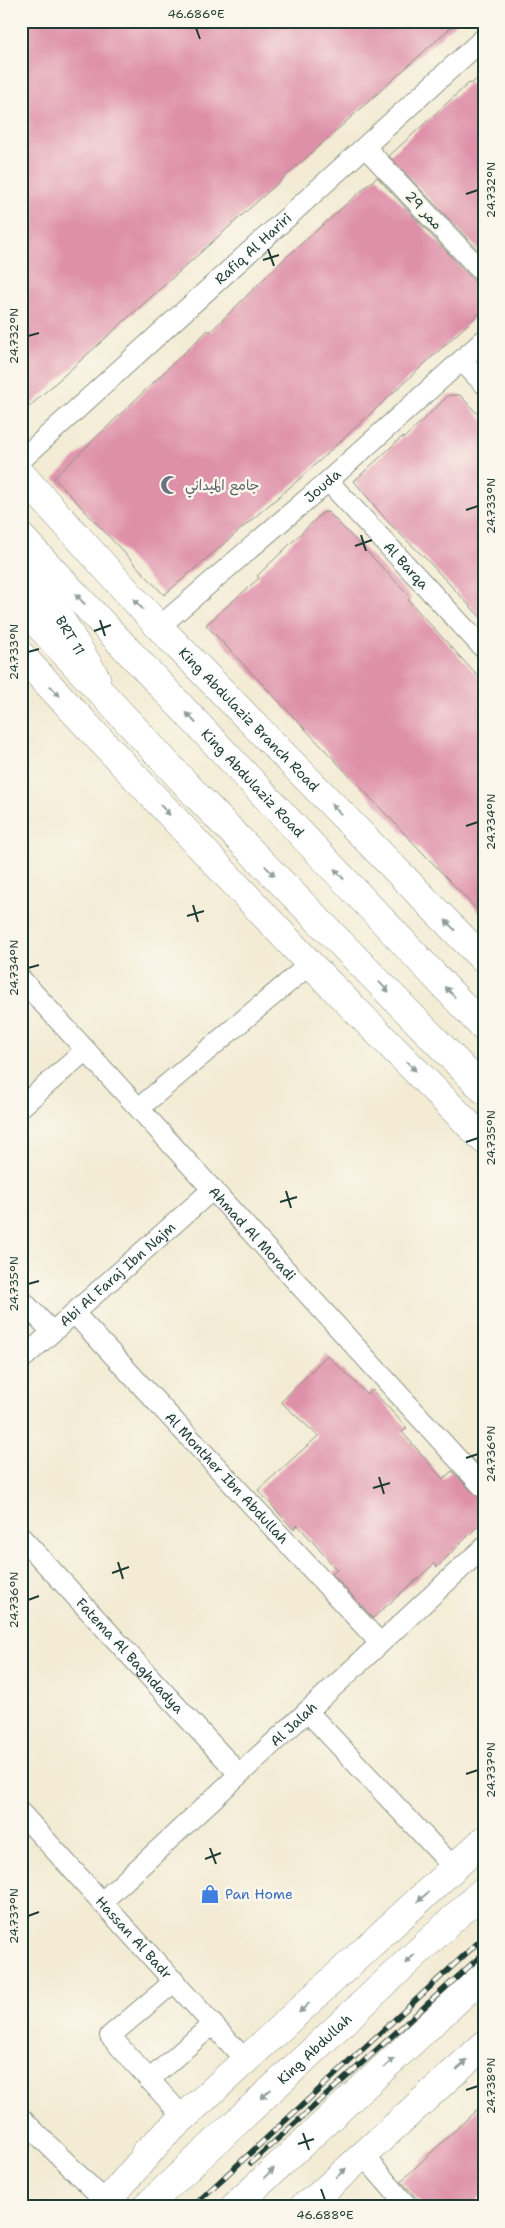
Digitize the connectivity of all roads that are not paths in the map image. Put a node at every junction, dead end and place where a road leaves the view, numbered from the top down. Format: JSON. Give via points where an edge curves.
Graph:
{"nodes":[{"id":1,"x":484,"y":38,"type":"edge"},
{"id":2,"x":365,"y":147,"type":"junction"},
{"id":3,"x":484,"y":274,"type":"edge"},
{"id":4,"x":484,"y":340,"type":"edge"},
{"id":5,"x":462,"y":361,"type":"junction"},
{"id":6,"x":484,"y":384,"type":"edge"},
{"id":7,"x":21,"y":460,"type":"edge"},
{"id":8,"x":21,"y":474,"type":"edge"},
{"id":9,"x":328,"y":481,"type":"junction"},
{"id":10,"x":21,"y":537,"type":"edge"},
{"id":11,"x":21,"y":574,"type":"edge"},
{"id":12,"x":21,"y":606,"type":"edge"},
{"id":13,"x":159,"y":627,"type":"junction"},
{"id":14,"x":484,"y":649,"type":"edge"},
{"id":15,"x":21,"y":655,"type":"edge"},
{"id":16,"x":111,"y":701,"type":"junction"},
{"id":17,"x":198,"y":797,"type":"junction"},
{"id":18,"x":484,"y":960,"type":"edge"},
{"id":19,"x":310,"y":964,"type":"junction"},
{"id":20,"x":21,"y":979,"type":"edge"},
{"id":21,"x":484,"y":1028,"type":"edge"},
{"id":22,"x":381,"y":1035,"type":"junction"},
{"id":23,"x":86,"y":1050,"type":"junction"},
{"id":24,"x":484,"y":1090,"type":"edge"},
{"id":25,"x":21,"y":1107,"type":"edge"},
{"id":26,"x":139,"y":1108,"type":"junction"},
{"id":27,"x":484,"y":1140,"type":"edge"},
{"id":28,"x":212,"y":1189,"type":"junction"},
{"id":29,"x":21,"y":1299,"type":"edge"},
{"id":30,"x":74,"y":1313,"type":"junction"},
{"id":31,"x":52,"y":1332,"type":"junction"},
{"id":32,"x":21,"y":1360,"type":"edge"},
{"id":33,"x":484,"y":1488,"type":"edge"},
{"id":34,"x":21,"y":1538,"type":"edge"},
{"id":35,"x":484,"y":1547,"type":"edge"},
{"id":36,"x":380,"y":1643,"type":"junction"},
{"id":37,"x":307,"y":1711,"type":"junction"},
{"id":38,"x":240,"y":1774,"type":"junction"},
{"id":39,"x":21,"y":1813,"type":"edge"},
{"id":40,"x":484,"y":1840,"type":"edge"},
{"id":41,"x":454,"y":1868,"type":"junction"},
{"id":42,"x":484,"y":1890,"type":"edge"},
{"id":43,"x":103,"y":1901,"type":"junction"},
{"id":44,"x":484,"y":1975,"type":"edge"},
{"id":45,"x":175,"y":1981,"type":"junction"},
{"id":46,"x":213,"y":2024,"type":"junction"},
{"id":47,"x":484,"y":2045,"type":"edge"},
{"id":48,"x":246,"y":2061,"type":"junction"},
{"id":49,"x":149,"y":2080,"type":"junction"},
{"id":50,"x":21,"y":2118,"type":"edge"},
{"id":51,"x":184,"y":2118,"type":"junction"},
{"id":52,"x":362,"y":2154,"type":"junction"},
{"id":53,"x":96,"y":2203,"type":"edge"},
{"id":54,"x":307,"y":2204,"type":"edge"},
{"id":55,"x":146,"y":2207,"type":"edge"},
{"id":56,"x":234,"y":2207,"type":"edge"},
{"id":57,"x":408,"y":2207,"type":"edge"}],
"edges":[{"from":1,"to":2,"type":"street","name":"Rafiq Al Hariri"},
{"from":2,"to":3,"type":"street","name":"ممر 29"},
{"from":2,"to":7,"type":"street","name":"Rafiq Al Hariri"},
{"from":4,"to":5,"type":"street","name":"Jouda"},
{"from":5,"to":6,"type":"street"},
{"from":5,"to":9,"type":"street","name":"Jouda"},
{"from":13,"to":8,"type":"main road","name":"King Abdulaziz Branch Road","one_way":true},
{"from":9,"to":13,"type":"street","name":"Jouda"},
{"from":9,"to":14,"type":"street","name":"Al Barqa"},
{"from":21,"to":10,"type":"main road","name":"King Abdulaziz Road","one_way":true},
{"from":11,"to":16,"type":"main road","name":"BRT 11","via":[[61,620]]},
{"from":12,"to":16,"type":"main road"},
{"from":18,"to":13,"type":"main road","name":"King Abdulaziz Branch Road","one_way":true},
{"from":15,"to":19,"type":"main road","one_way":true},
{"from":16,"to":17,"type":"main road"},
{"from":17,"to":22,"type":"main road","via":[[212,832],[358,992]]},
{"from":17,"to":24,"type":"main road","one_way":true},
{"from":19,"to":22,"type":"main road"},
{"from":19,"to":26,"type":"street"},
{"from":20,"to":23,"type":"street","name":"Ahmad Al Moradi"},
{"from":22,"to":27,"type":"main road","one_way":true},
{"from":23,"to":25,"type":"street"},
{"from":23,"to":26,"type":"street","name":"Ahmad Al Moradi"},
{"from":26,"to":28,"type":"street","name":"Ahmad Al Moradi"},
{"from":28,"to":30,"type":"street","name":"Abi Al Faraj Ibn Najm"},
{"from":28,"to":33,"type":"street","name":"Ahmad Al Moradi"},
{"from":29,"to":31,"type":"street"},
{"from":30,"to":31,"type":"street","name":"Abi Al Faraj Ibn Najm"},
{"from":30,"to":36,"type":"street","name":"Al Monther Ibn Abdullah"},
{"from":31,"to":32,"type":"street","name":"Abi Al Faraj Ibn Najm"},
{"from":34,"to":38,"type":"street","name":"Fatema Al Baghdadya"},
{"from":35,"to":36,"type":"street","name":"Al Jalah"},
{"from":36,"to":37,"type":"street","name":"Al Jalah"},
{"from":37,"to":38,"type":"street","name":"Al Jalah"},
{"from":37,"to":41,"type":"street"},
{"from":38,"to":43,"type":"street","name":"Al Jalah"},
{"from":39,"to":43,"type":"street","name":"Hassan Al Badr"},
{"from":40,"to":41,"type":"main road"},
{"from":41,"to":48,"type":"main road","one_way":true},
{"from":42,"to":55,"type":"main road","name":"King Abdullah","one_way":true},
{"from":43,"to":45,"type":"street","name":"Hassan Al Badr"},
{"from":56,"to":44,"type":"main road","one_way":true},
{"from":45,"to":46,"type":"street","name":"Hassan Al Badr"},
{"from":45,"to":49,"type":"street","via":[[110,2036]]},
{"from":46,"to":48,"type":"street","name":"Hassan Al Badr"},
{"from":46,"to":49,"type":"street"},
{"from":52,"to":47,"type":"main road","one_way":true},
{"from":48,"to":51,"type":"main road"},
{"from":49,"to":51,"type":"street"},
{"from":50,"to":53,"type":"street"},
{"from":51,"to":53,"type":"main road"},
{"from":54,"to":52,"type":"main road","one_way":true},
{"from":52,"to":57,"type":"street"}]}
